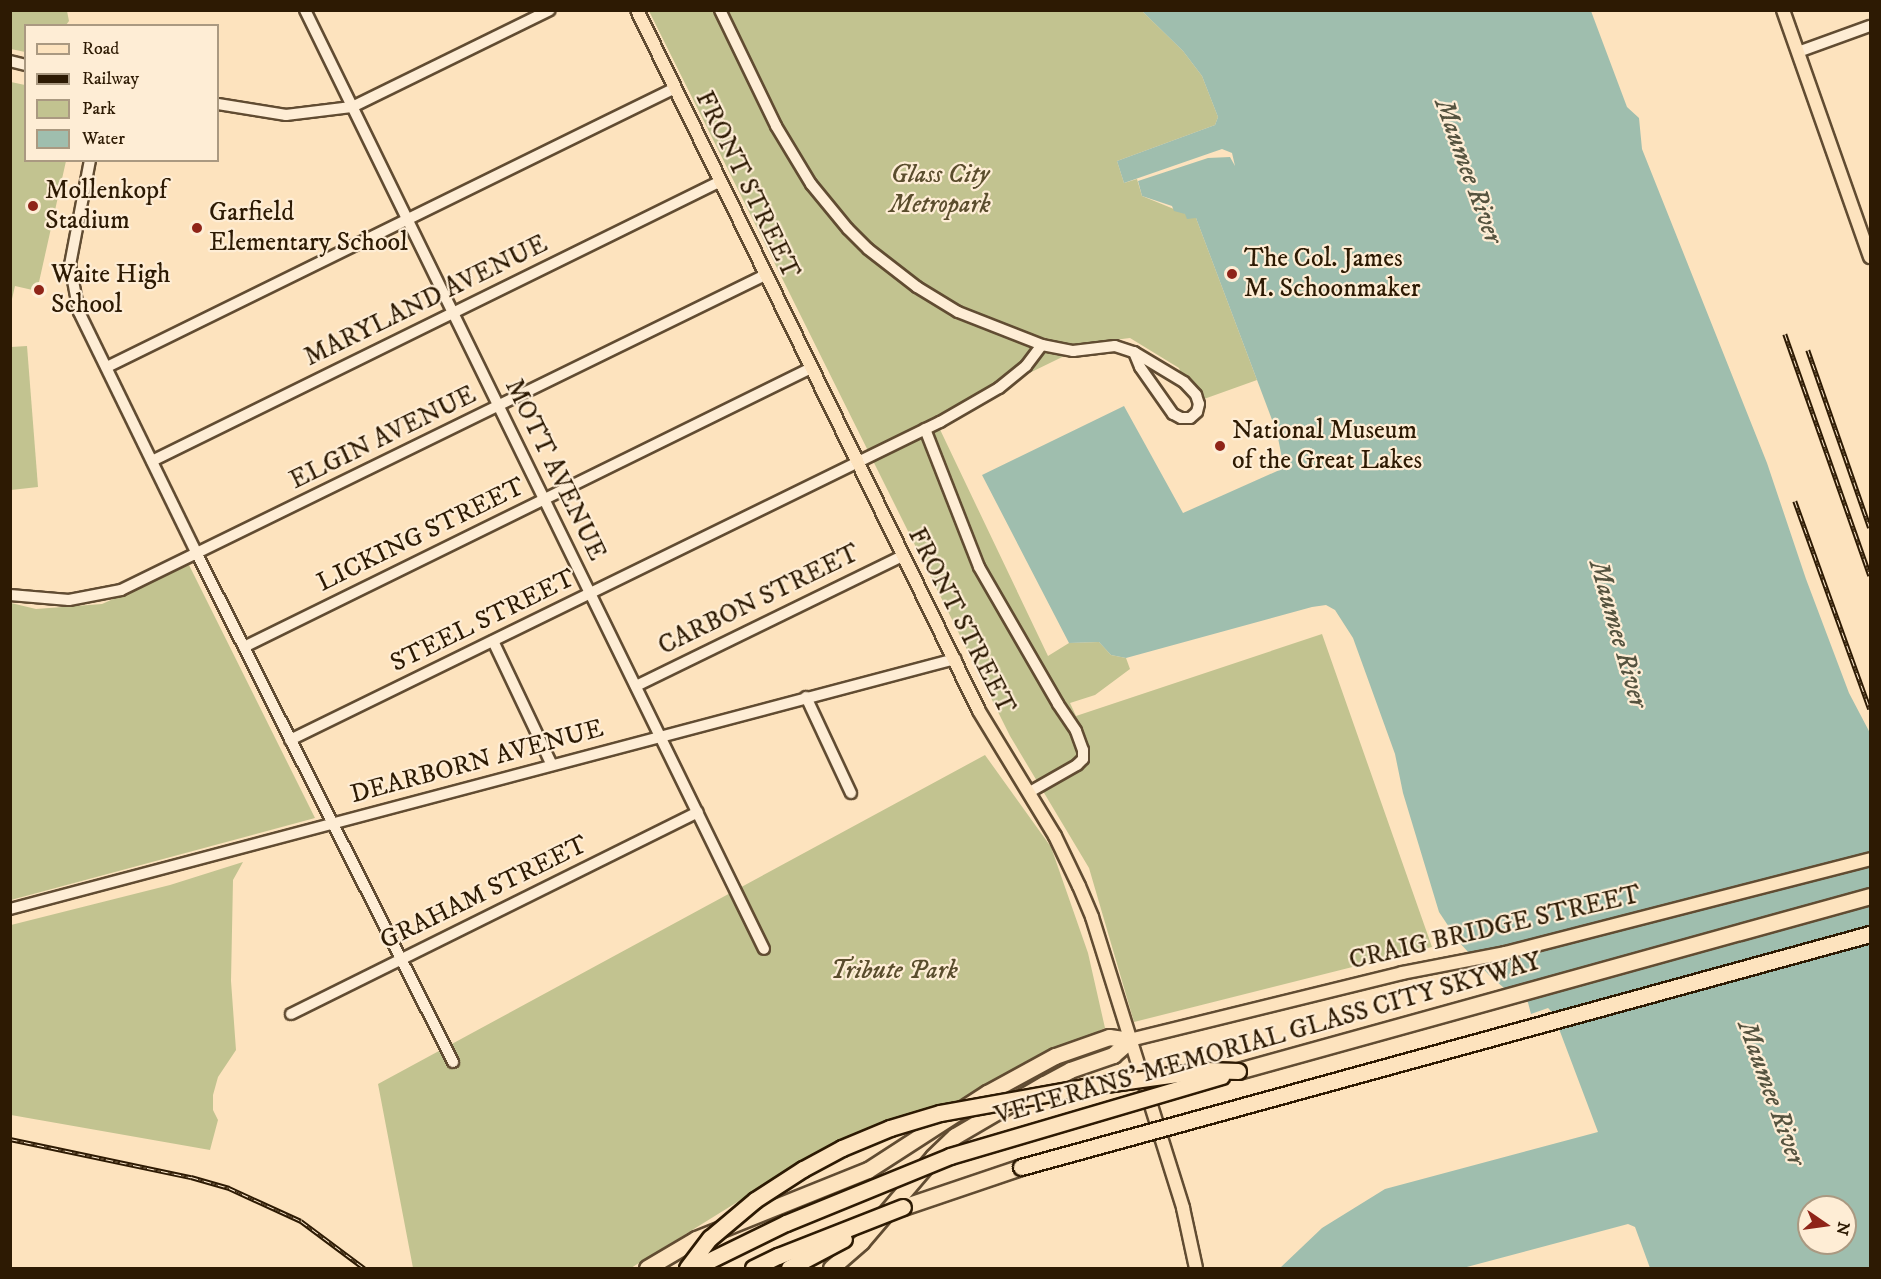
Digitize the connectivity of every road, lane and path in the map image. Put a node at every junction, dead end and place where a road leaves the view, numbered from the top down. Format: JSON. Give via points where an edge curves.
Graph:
{"nodes":[{"id":1,"x":305,"y":10,"type":"edge"},
{"id":2,"x":550,"y":10,"type":"edge"},
{"id":3,"x":637,"y":10,"type":"edge"},
{"id":4,"x":720,"y":10,"type":"edge"},
{"id":5,"x":1783,"y":10,"type":"edge"},
{"id":6,"x":1870,"y":26,"type":"edge"},
{"id":7,"x":1798,"y":51,"type":"junction"},
{"id":8,"x":675,"y":88,"type":"junction"},
{"id":9,"x":219,"y":104,"type":"edge"},
{"id":10,"x":352,"y":106,"type":"junction"},
{"id":11,"x":90,"y":162,"type":"edge"},
{"id":12,"x":721,"y":181,"type":"junction"},
{"id":13,"x":407,"y":219,"type":"junction"},
{"id":14,"x":1870,"y":257,"type":"edge"},
{"id":15,"x":765,"y":275,"type":"junction"},
{"id":16,"x":453,"y":313,"type":"junction"},
{"id":17,"x":1042,"y":345,"type":"junction"},
{"id":18,"x":1134,"y":352,"type":"junction"},
{"id":19,"x":107,"y":368,"type":"junction"},
{"id":20,"x":811,"y":369,"type":"junction"},
{"id":21,"x":499,"y":406,"type":"junction"},
{"id":22,"x":925,"y":429,"type":"junction"},
{"id":23,"x":152,"y":461,"type":"junction"},
{"id":24,"x":857,"y":463,"type":"junction"},
{"id":25,"x":544,"y":499,"type":"junction"},
{"id":26,"x":197,"y":554,"type":"junction"},
{"id":27,"x":903,"y":555,"type":"junction"},
{"id":28,"x":590,"y":593,"type":"junction"},
{"id":29,"x":10,"y":595,"type":"edge"},
{"id":30,"x":493,"y":641,"type":"junction"},
{"id":31,"x":244,"y":647,"type":"junction"},
{"id":32,"x":955,"y":659,"type":"junction"},
{"id":33,"x":636,"y":686,"type":"junction"},
{"id":34,"x":806,"y":697,"type":"junction"},
{"id":35,"x":661,"y":737,"type":"junction"},
{"id":36,"x":290,"y":740,"type":"junction"},
{"id":37,"x":552,"y":765,"type":"junction"},
{"id":38,"x":851,"y":793,"type":"dead end"},
{"id":39,"x":1028,"y":793,"type":"junction"},
{"id":40,"x":698,"y":813,"type":"junction"},
{"id":41,"x":333,"y":824,"type":"junction"},
{"id":42,"x":1870,"y":859,"type":"edge"},
{"id":43,"x":1870,"y":896,"type":"edge"},
{"id":44,"x":10,"y":909,"type":"edge"},
{"id":45,"x":1870,"y":933,"type":"edge"},
{"id":46,"x":764,"y":949,"type":"dead end"},
{"id":47,"x":400,"y":960,"type":"junction"},
{"id":48,"x":291,"y":1014,"type":"dead end"},
{"id":49,"x":1130,"y":1040,"type":"junction"},
{"id":50,"x":453,"y":1062,"type":"dead end"},
{"id":51,"x":1238,"y":1071,"type":"junction"},
{"id":52,"x":903,"y":1207,"type":"junction"},
{"id":53,"x":647,"y":1269,"type":"edge"},
{"id":54,"x":687,"y":1269,"type":"edge"},
{"id":55,"x":694,"y":1269,"type":"edge"},
{"id":56,"x":753,"y":1269,"type":"edge"},
{"id":57,"x":789,"y":1269,"type":"edge"},
{"id":58,"x":831,"y":1269,"type":"edge"},
{"id":59,"x":1196,"y":1269,"type":"edge"}],
"edges":[{"from":1,"to":10,"type":"street","name":"MOTT AVENUE"},
{"from":2,"to":10,"type":"street"},
{"from":3,"to":8,"type":"main road","name":"FRONT STREET"},
{"from":4,"to":17,"type":"street","via":[[776,126],[811,184],[848,229],[917,287],[958,312]]},
{"from":5,"to":7,"type":"main road"},
{"from":6,"to":7,"type":"street"},
{"from":7,"to":14,"type":"main road"},
{"from":8,"to":12,"type":"main road","name":"FRONT STREET"},
{"from":8,"to":13,"type":"street"},
{"from":9,"to":10,"type":"street","via":[[286,115]]},
{"from":10,"to":13,"type":"street","name":"MOTT AVENUE"},
{"from":11,"to":19,"type":"street","via":[[70,265],[79,312]]},
{"from":12,"to":15,"type":"main road","name":"FRONT STREET"},
{"from":12,"to":16,"type":"street","name":"MARYLAND AVENUE"},
{"from":13,"to":16,"type":"street","name":"MOTT AVENUE"},
{"from":13,"to":19,"type":"street"},
{"from":15,"to":20,"type":"main road","name":"FRONT STREET"},
{"from":15,"to":21,"type":"street","name":"ELGIN AVENUE"},
{"from":16,"to":21,"type":"street","name":"MOTT AVENUE"},
{"from":16,"to":23,"type":"street","name":"MARYLAND AVENUE"},
{"from":17,"to":18,"type":"street","via":[[1073,351],[1106,346]]},
{"from":17,"to":22,"type":"street","name":"STEEL STREET","via":[[1026,366],[999,388]]},
{"from":18,"to":18,"type":"street","via":[[1140,368],[1173,414],[1190,418],[1197,412],[1196,395],[1184,382]]},
{"from":19,"to":23,"type":"street"},
{"from":20,"to":24,"type":"main road","name":"FRONT STREET"},
{"from":20,"to":25,"type":"street","name":"LICKING STREET"},
{"from":21,"to":25,"type":"street","name":"MOTT AVENUE"},
{"from":21,"to":26,"type":"street","name":"ELGIN AVENUE"},
{"from":22,"to":24,"type":"street","name":"STEEL STREET"},
{"from":22,"to":39,"type":"street","via":[[979,567],[1076,731],[1083,750],[1083,759],[1077,765]]},
{"from":23,"to":26,"type":"street"},
{"from":24,"to":27,"type":"main road","name":"FRONT STREET"},
{"from":24,"to":28,"type":"street","name":"STEEL STREET"},
{"from":25,"to":28,"type":"street","name":"MOTT AVENUE"},
{"from":25,"to":31,"type":"street","name":"LICKING STREET"},
{"from":26,"to":29,"type":"street","name":"ELGIN AVENUE","via":[[121,590],[83,599],[46,600]]},
{"from":26,"to":31,"type":"street"},
{"from":27,"to":32,"type":"main road","name":"FRONT STREET"},
{"from":27,"to":33,"type":"street","name":"CARBON STREET"},
{"from":28,"to":30,"type":"street","name":"STEEL STREET"},
{"from":28,"to":33,"type":"street","name":"MOTT AVENUE"},
{"from":30,"to":36,"type":"street","name":"STEEL STREET"},
{"from":30,"to":37,"type":"street"},
{"from":31,"to":36,"type":"street"},
{"from":32,"to":34,"type":"street","name":"DEARBORN AVENUE"},
{"from":32,"to":39,"type":"main road","name":"FRONT STREET","via":[[979,711]]},
{"from":33,"to":35,"type":"street","name":"MOTT AVENUE"},
{"from":34,"to":35,"type":"street","name":"DEARBORN AVENUE"},
{"from":34,"to":38,"type":"street"},
{"from":35,"to":37,"type":"street","name":"DEARBORN AVENUE"},
{"from":35,"to":40,"type":"street","name":"MOTT AVENUE"},
{"from":36,"to":41,"type":"street"},
{"from":37,"to":41,"type":"street","name":"DEARBORN AVENUE"},
{"from":39,"to":49,"type":"main road","name":"FRONT STREET","via":[[1079,886]]},
{"from":40,"to":46,"type":"street","name":"MOTT AVENUE"},
{"from":40,"to":47,"type":"street","name":"GRAHAM STREET"},
{"from":41,"to":44,"type":"street","name":"DEARBORN AVENUE"},
{"from":41,"to":47,"type":"street"},
{"from":42,"to":49,"type":"main road","name":"CRAIG BRIDGE STREET","via":[[1505,953]]},
{"from":43,"to":51,"type":"highway","name":"VETERANS' MEMORIAL GLASS CITY SKYWAY"},
{"from":45,"to":52,"type":"highway","bridge":true,"via":[[1021,1167]]},
{"from":47,"to":48,"type":"street","name":"GRAHAM STREET"},
{"from":47,"to":50,"type":"street"},
{"from":49,"to":53,"type":"highway","via":[[1108,1037],[1055,1056],[987,1093],[868,1170],[696,1239]]},
{"from":49,"to":58,"type":"highway","via":[[1113,1055],[1057,1076],[955,1136],[861,1242]]},
{"from":49,"to":59,"type":"main road","name":"FRONT STREET","via":[[1182,1208]]},
{"from":51,"to":54,"type":"highway","bridge":true,"via":[[1206,1070],[1084,1087],[939,1113],[890,1128],[802,1169],[755,1200],[710,1238]]},
{"from":51,"to":55,"type":"highway","name":"VETERANS' MEMORIAL GLASS CITY SKYWAY","bridge":true,"via":[[950,1156],[786,1223]]},
{"from":52,"to":56,"type":"highway","bridge":true},
{"from":52,"to":57,"type":"highway","bridge":true}]}
